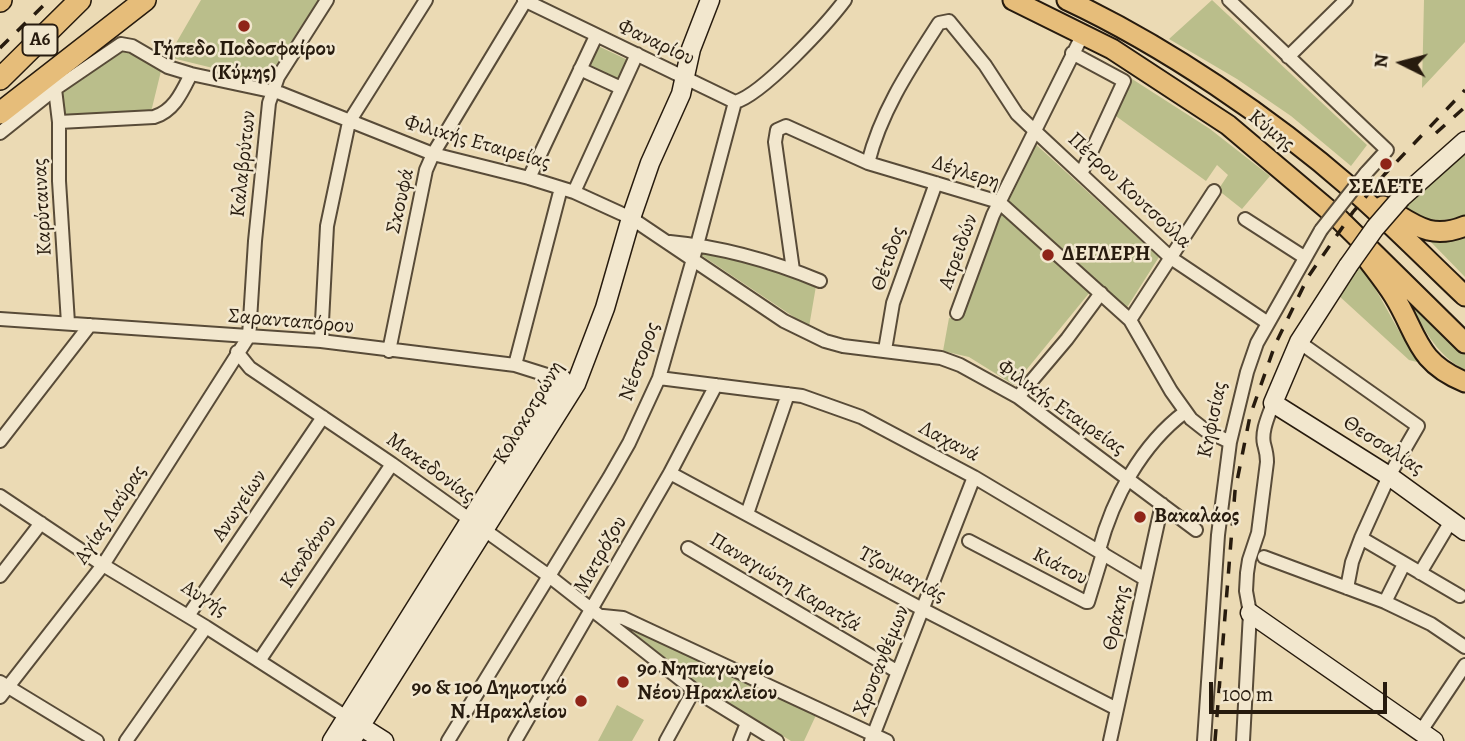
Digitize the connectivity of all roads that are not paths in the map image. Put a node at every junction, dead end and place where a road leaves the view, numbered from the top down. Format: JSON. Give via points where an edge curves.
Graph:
{"nodes":[{"id":1,"x":80,"y":0,"type":"edge"},
{"id":2,"x":145,"y":0,"type":"edge"},
{"id":3,"x":327,"y":0,"type":"edge"},
{"id":4,"x":426,"y":0,"type":"edge"},
{"id":5,"x":525,"y":0,"type":"edge"},
{"id":6,"x":710,"y":0,"type":"edge"},
{"id":7,"x":845,"y":0,"type":"edge"},
{"id":8,"x":1013,"y":0,"type":"edge"},
{"id":9,"x":1229,"y":0,"type":"edge"},
{"id":10,"x":1346,"y":0,"type":"edge"},
{"id":11,"x":1072,"y":1,"type":"edge"},
{"id":12,"x":1083,"y":34,"type":"junction"},
{"id":13,"x":596,"y":36,"type":"junction"},
{"id":14,"x":1073,"y":53,"type":"junction"},
{"id":15,"x":637,"y":54,"type":"junction"},
{"id":16,"x":1287,"y":57,"type":"junction"},
{"id":17,"x":580,"y":69,"type":"junction"},
{"id":18,"x":191,"y":74,"type":"junction"},
{"id":19,"x":686,"y":78,"type":"junction"},
{"id":20,"x":0,"y":79,"type":"edge"},
{"id":21,"x":621,"y":88,"type":"junction"},
{"id":22,"x":55,"y":89,"type":"junction"},
{"id":23,"x":272,"y":92,"type":"junction"},
{"id":24,"x":735,"y":102,"type":"junction"},
{"id":25,"x":0,"y":114,"type":"edge"},
{"id":26,"x":59,"y":122,"type":"junction"},
{"id":27,"x":349,"y":122,"type":"junction"},
{"id":28,"x":1035,"y":131,"type":"junction"},
{"id":29,"x":0,"y":134,"type":"edge"},
{"id":30,"x":1465,"y":141,"type":"edge"},
{"id":31,"x":433,"y":154,"type":"junction"},
{"id":32,"x":868,"y":163,"type":"junction"},
{"id":33,"x":1082,"y":172,"type":"junction"},
{"id":34,"x":529,"y":178,"type":"junction"},
{"id":35,"x":936,"y":183,"type":"junction"},
{"id":36,"x":561,"y":188,"type":"junction"},
{"id":37,"x":1353,"y":190,"type":"junction"},
{"id":38,"x":1214,"y":191,"type":"dead end"},
{"id":39,"x":574,"y":192,"type":"junction"},
{"id":40,"x":999,"y":202,"type":"junction"},
{"id":41,"x":1337,"y":216,"type":"junction"},
{"id":42,"x":631,"y":218,"type":"junction"},
{"id":43,"x":1245,"y":219,"type":"dead end"},
{"id":44,"x":1465,"y":226,"type":"edge"},
{"id":45,"x":666,"y":242,"type":"junction"},
{"id":46,"x":697,"y":245,"type":"junction"},
{"id":47,"x":1304,"y":257,"type":"junction"},
{"id":48,"x":1171,"y":258,"type":"junction"},
{"id":49,"x":693,"y":260,"type":"junction"},
{"id":50,"x":793,"y":270,"type":"junction"},
{"id":51,"x":820,"y":281,"type":"dead end"},
{"id":52,"x":1101,"y":293,"type":"junction"},
{"id":53,"x":1465,"y":296,"type":"edge"},
{"id":54,"x":957,"y":313,"type":"dead end"},
{"id":55,"x":0,"y":319,"type":"edge"},
{"id":56,"x":1130,"y":320,"type":"junction"},
{"id":57,"x":68,"y":323,"type":"junction"},
{"id":58,"x":1268,"y":323,"type":"junction"},
{"id":59,"x":90,"y":325,"type":"junction"},
{"id":60,"x":321,"y":341,"type":"junction"},
{"id":61,"x":1299,"y":342,"type":"junction"},
{"id":62,"x":1465,"y":343,"type":"edge"},
{"id":63,"x":243,"y":345,"type":"junction"},
{"id":64,"x":389,"y":351,"type":"junction"},
{"id":65,"x":885,"y":351,"type":"junction"},
{"id":66,"x":515,"y":365,"type":"junction"},
{"id":67,"x":659,"y":378,"type":"junction"},
{"id":68,"x":569,"y":382,"type":"junction"},
{"id":69,"x":1465,"y":382,"type":"edge"},
{"id":70,"x":716,"y":385,"type":"junction"},
{"id":71,"x":788,"y":394,"type":"junction"},
{"id":72,"x":1018,"y":397,"type":"junction"},
{"id":73,"x":1273,"y":403,"type":"junction"},
{"id":74,"x":1185,"y":412,"type":"junction"},
{"id":75,"x":323,"y":417,"type":"junction"},
{"id":76,"x":0,"y":441,"type":"edge"},
{"id":77,"x":1230,"y":442,"type":"junction"},
{"id":78,"x":392,"y":464,"type":"junction"},
{"id":79,"x":670,"y":473,"type":"junction"},
{"id":80,"x":1389,"y":476,"type":"junction"},
{"id":81,"x":975,"y":477,"type":"junction"},
{"id":82,"x":1128,"y":478,"type":"junction"},
{"id":83,"x":0,"y":496,"type":"edge"},
{"id":84,"x":1162,"y":504,"type":"junction"},
{"id":85,"x":747,"y":514,"type":"junction"},
{"id":86,"x":41,"y":523,"type":"junction"},
{"id":87,"x":478,"y":526,"type":"junction"},
{"id":88,"x":1458,"y":526,"type":"edge"},
{"id":89,"x":1196,"y":530,"type":"dead end"},
{"id":90,"x":1361,"y":538,"type":"junction"},
{"id":91,"x":969,"y":541,"type":"dead end"},
{"id":92,"x":688,"y":548,"type":"dead end"},
{"id":93,"x":1101,"y":552,"type":"junction"},
{"id":94,"x":1264,"y":557,"type":"dead end"},
{"id":95,"x":1404,"y":564,"type":"junction"},
{"id":96,"x":103,"y":565,"type":"junction"},
{"id":97,"x":1420,"y":573,"type":"junction"},
{"id":98,"x":0,"y":576,"type":"edge"},
{"id":99,"x":549,"y":576,"type":"junction"},
{"id":100,"x":1145,"y":579,"type":"junction"},
{"id":101,"x":1347,"y":588,"type":"junction"},
{"id":102,"x":1460,"y":596,"type":"dead end"},
{"id":103,"x":1385,"y":602,"type":"junction"},
{"id":104,"x":924,"y":610,"type":"junction"},
{"id":105,"x":596,"y":612,"type":"junction"},
{"id":106,"x":1251,"y":613,"type":"junction"},
{"id":107,"x":188,"y":616,"type":"junction"},
{"id":108,"x":206,"y":627,"type":"junction"},
{"id":109,"x":1465,"y":647,"type":"edge"},
{"id":110,"x":259,"y":661,"type":"junction"},
{"id":111,"x":1465,"y":664,"type":"edge"},
{"id":112,"x":898,"y":672,"type":"junction"},
{"id":113,"x":2,"y":688,"type":"edge"},
{"id":114,"x":694,"y":690,"type":"junction"},
{"id":115,"x":1117,"y":709,"type":"junction"},
{"id":116,"x":747,"y":723,"type":"junction"},
{"id":117,"x":354,"y":729,"type":"edge"},
{"id":118,"x":1427,"y":736,"type":"edge"},
{"id":119,"x":872,"y":737,"type":"edge"},
{"id":120,"x":774,"y":740,"type":"edge"},
{"id":121,"x":97,"y":741,"type":"edge"},
{"id":122,"x":126,"y":741,"type":"edge"},
{"id":123,"x":332,"y":741,"type":"edge"},
{"id":124,"x":384,"y":741,"type":"edge"},
{"id":125,"x":448,"y":741,"type":"edge"},
{"id":126,"x":515,"y":741,"type":"edge"},
{"id":127,"x":666,"y":741,"type":"edge"},
{"id":128,"x":740,"y":741,"type":"edge"},
{"id":129,"x":887,"y":741,"type":"edge"},
{"id":130,"x":1110,"y":741,"type":"edge"},
{"id":131,"x":1204,"y":741,"type":"edge"},
{"id":132,"x":1243,"y":741,"type":"edge"}],
"edges":[{"from":1,"to":20,"type":"highway","number":"Α6"},
{"from":2,"to":25,"type":"highway"},
{"from":3,"to":23,"type":"street","name":"Καλαβρύτων"},
{"from":4,"to":27,"type":"street"},
{"from":5,"to":13,"type":"street","name":"Φαναρίου"},
{"from":5,"to":31,"type":"street","name":"Σκουφά"},
{"from":6,"to":19,"type":"street","name":"Κολοκοτρώνη","via":[[691,49]]},
{"from":7,"to":24,"type":"street","via":[[800,51]]},
{"from":8,"to":12,"type":"main road","name":"Κύμης"},
{"from":9,"to":16,"type":"street"},
{"from":10,"to":16,"type":"street"},
{"from":11,"to":37,"type":"main road","name":"Κύμης","via":[[1253,111]]},
{"from":12,"to":14,"type":"street","name":"Ατρειδών"},
{"from":12,"to":41,"type":"main road","name":"Κύμης","via":[[1228,125]]},
{"from":13,"to":15,"type":"street","name":"Φαναρίου"},
{"from":13,"to":17,"type":"street"},
{"from":14,"to":28,"type":"street","name":"Ατρειδών"},
{"from":14,"to":33,"type":"street","via":[[1124,81]]},
{"from":15,"to":19,"type":"street","name":"Φαναρίου"},
{"from":15,"to":21,"type":"street"},
{"from":16,"to":47,"type":"street","name":"Κηφισίας","bridge":true,"via":[[1387,150]]},
{"from":17,"to":21,"type":"street"},
{"from":17,"to":34,"type":"street"},
{"from":18,"to":22,"type":"street","name":"Φιλικής Εταιρείας","via":[[167,67],[125,44]]},
{"from":18,"to":23,"type":"street","name":"Φιλικής Εταιρείας"},
{"from":18,"to":26,"type":"street","via":[[178,99],[163,114]]},
{"from":19,"to":24,"type":"street","name":"Φαναρίου"},
{"from":19,"to":42,"type":"street","name":"Κολοκοτρώνη"},
{"from":21,"to":39,"type":"street"},
{"from":22,"to":26,"type":"street","name":"Καρύταινας"},
{"from":22,"to":29,"type":"street"},
{"from":23,"to":27,"type":"street","name":"Φιλικής Εταιρείας"},
{"from":23,"to":63,"type":"street","name":"Καλαβρύτων"},
{"from":24,"to":46,"type":"street","name":"Νέστορος"},
{"from":26,"to":57,"type":"street","name":"Καρύταινας"},
{"from":27,"to":31,"type":"street","name":"Φιλικής Εταιρείας"},
{"from":27,"to":60,"type":"street","via":[[327,226]]},
{"from":28,"to":32,"type":"street","name":"Πέτρου Κουτσούλα","via":[[946,20],[939,23],[897,89]]},
{"from":28,"to":33,"type":"street","name":"Πέτρου Κουτσούλα"},
{"from":28,"to":40,"type":"street","name":"Ατρειδών"},
{"from":30,"to":61,"type":"street","bridge":true,"via":[[1375,228]]},
{"from":31,"to":34,"type":"street","name":"Φιλικής Εταιρείας"},
{"from":31,"to":64,"type":"street","name":"Σκουφά"},
{"from":32,"to":35,"type":"street","name":"Δέγλερη"},
{"from":32,"to":50,"type":"street","name":"Δέγλερη","via":[[786,126],[777,130]]},
{"from":33,"to":48,"type":"street","name":"Πέτρου Κουτσούλα"},
{"from":34,"to":36,"type":"street","name":"Φιλικής Εταιρείας"},
{"from":35,"to":40,"type":"street","name":"Δέγλερη"},
{"from":35,"to":65,"type":"street","name":"Θέτιδος","via":[[893,303]]},
{"from":36,"to":39,"type":"street","name":"Φιλικής Εταιρείας"},
{"from":36,"to":66,"type":"street"},
{"from":37,"to":44,"type":"main road","via":[[1423,230],[1448,232]]},
{"from":37,"to":53,"type":"main road","name":"Κύμης"},
{"from":38,"to":48,"type":"street"},
{"from":39,"to":42,"type":"street","name":"Φιλικής Εταιρείας"},
{"from":40,"to":52,"type":"street","name":"Δέγλερη"},
{"from":40,"to":54,"type":"street","name":"Ατρειδών"},
{"from":41,"to":62,"type":"main road","name":"Κύμης"},
{"from":41,"to":69,"type":"main road","via":[[1395,297],[1428,358]]},
{"from":42,"to":45,"type":"street","name":"Φιλικής Εταιρείας"},
{"from":42,"to":68,"type":"street","name":"Κολοκοτρώνη","via":[[605,308]]},
{"from":43,"to":47,"type":"street"},
{"from":45,"to":46,"type":"street","name":"Φιλικής Εταιρείας"},
{"from":45,"to":49,"type":"street","name":"Φιλικής Εταιρείας"},
{"from":46,"to":49,"type":"street","name":"Νέστορος"},
{"from":46,"to":50,"type":"street","name":"Φιλικής Εταιρείας"},
{"from":47,"to":58,"type":"street","name":"Κηφισίας"},
{"from":48,"to":56,"type":"street"},
{"from":48,"to":58,"type":"street","name":"Πέτρου Κουτσούλα"},
{"from":49,"to":65,"type":"street","name":"Φιλικής Εταιρείας","via":[[783,321],[825,341]]},
{"from":49,"to":67,"type":"street","name":"Νέστορος"},
{"from":50,"to":51,"type":"street","name":"Φιλικής Εταιρείας"},
{"from":52,"to":56,"type":"street","name":"Δέγλερη"},
{"from":52,"to":72,"type":"street"},
{"from":55,"to":57,"type":"street","name":"Σαρανταπόρου"},
{"from":56,"to":74,"type":"street","name":"Δέγλερη"},
{"from":57,"to":59,"type":"street","name":"Σαρανταπόρου"},
{"from":58,"to":77,"type":"street","name":"Κηφισίας","via":[[1247,372]]},
{"from":59,"to":63,"type":"street","name":"Σαρανταπόρου"},
{"from":59,"to":76,"type":"street"},
{"from":60,"to":63,"type":"street","name":"Σαρανταπόρου"},
{"from":60,"to":64,"type":"street","name":"Σαρανταπόρου"},
{"from":61,"to":73,"type":"street"},
{"from":61,"to":80,"type":"street","via":[[1418,426]]},
{"from":63,"to":75,"type":"street","name":"Μακεδονίας","via":[[250,368]]},
{"from":63,"to":96,"type":"street","name":"Αγίας Λαύρας"},
{"from":64,"to":66,"type":"street","name":"Σαρανταπόρου"},
{"from":65,"to":72,"type":"street","name":"Φιλικής Εταιρείας","via":[[941,358]]},
{"from":66,"to":68,"type":"street","name":"Σαρανταπόρου"},
{"from":67,"to":70,"type":"street"},
{"from":67,"to":99,"type":"street","name":"Νέστορος","via":[[629,443]]},
{"from":68,"to":87,"type":"street","name":"Κολοκοτρώνη"},
{"from":70,"to":71,"type":"street","name":"Λαχανά"},
{"from":70,"to":79,"type":"street","name":"Ματρόζου"},
{"from":71,"to":81,"type":"street","name":"Λαχανά","via":[[861,417]]},
{"from":71,"to":85,"type":"street"},
{"from":72,"to":82,"type":"street","name":"Φιλικής Εταιρείας"},
{"from":73,"to":80,"type":"street","name":"Θεσσαλίας"},
{"from":73,"to":106,"type":"street","via":[[1265,426],[1267,462],[1258,533],[1247,573]]},
{"from":74,"to":77,"type":"street","name":"Δέγλερη","via":[[1205,430]]},
{"from":74,"to":82,"type":"street","name":"Κιάτου","via":[[1157,435]]},
{"from":75,"to":78,"type":"street","name":"Μακεδονίας"},
{"from":75,"to":107,"type":"street","name":"Ανωγείων"},
{"from":77,"to":131,"type":"street","name":"Κηφισίας","via":[[1218,535]]},
{"from":78,"to":87,"type":"street","name":"Μακεδονίας"},
{"from":78,"to":110,"type":"street","name":"Κανδάνου"},
{"from":79,"to":85,"type":"street","name":"Τζουμαγιάς"},
{"from":79,"to":105,"type":"street","name":"Ματρόζου"},
{"from":80,"to":88,"type":"street","name":"Θεσσαλίας"},
{"from":80,"to":90,"type":"street"},
{"from":81,"to":93,"type":"street","name":"Λαχανά"},
{"from":81,"to":104,"type":"street","name":"Χρυσανθέμων"},
{"from":82,"to":84,"type":"street","name":"Φιλικής Εταιρείας"},
{"from":82,"to":93,"type":"street","name":"Κιάτου"},
{"from":83,"to":86,"type":"street","name":"Αυγής"},
{"from":84,"to":89,"type":"street","name":"Φιλικής Εταιρείας"},
{"from":84,"to":100,"type":"street","name":"Θράκης"},
{"from":85,"to":104,"type":"street","name":"Τζουμαγιάς"},
{"from":86,"to":96,"type":"street","name":"Αυγής"},
{"from":86,"to":98,"type":"street"},
{"from":87,"to":99,"type":"street","name":"Μακεδονίας"},
{"from":87,"to":117,"type":"street","name":"Κολοκοτρώνη"},
{"from":88,"to":97,"type":"street"},
{"from":90,"to":95,"type":"street"},
{"from":90,"to":101,"type":"street"},
{"from":91,"to":93,"type":"street","name":"Κιάτου","via":[[1086,603]]},
{"from":92,"to":112,"type":"street","name":"Παναγιώτη Καρατζά"},
{"from":93,"to":100,"type":"street","name":"Λαχανά"},
{"from":94,"to":101,"type":"street"},
{"from":95,"to":97,"type":"street"},
{"from":95,"to":103,"type":"street"},
{"from":96,"to":107,"type":"street","name":"Αυγής"},
{"from":96,"to":113,"type":"street","name":"Αγίας Λαύρας"},
{"from":97,"to":102,"type":"street"},
{"from":99,"to":105,"type":"street","name":"Μακεδονίας"},
{"from":99,"to":125,"type":"street","name":"Νέστορος"},
{"from":100,"to":115,"type":"street","name":"Θράκης"},
{"from":101,"to":103,"type":"street"},
{"from":103,"to":109,"type":"street"},
{"from":104,"to":112,"type":"street","name":"Χρυσανθέμων"},
{"from":104,"to":115,"type":"street","name":"Τζουμαγιάς"},
{"from":105,"to":114,"type":"street","name":"Μακεδονίας"},
{"from":105,"to":119,"type":"street","name":"Μακεδονίας","via":[[623,618]]},
{"from":105,"to":126,"type":"street","name":"Ματρόζου","via":[[586,615]]},
{"from":106,"to":118,"type":"street"},
{"from":106,"to":132,"type":"street"},
{"from":107,"to":108,"type":"street","name":"Αυγής"},
{"from":108,"to":110,"type":"street","name":"Αυγής"},
{"from":108,"to":122,"type":"street"},
{"from":110,"to":117,"type":"street","name":"Αυγής"},
{"from":111,"to":118,"type":"street"},
{"from":112,"to":119,"type":"street","name":"Χρυσανθέμων"},
{"from":113,"to":121,"type":"street"},
{"from":114,"to":116,"type":"street","name":"Μακεδονίας"},
{"from":114,"to":127,"type":"street"},
{"from":115,"to":130,"type":"street","name":"Θράκης"},
{"from":116,"to":120,"type":"street","name":"Μακεδονίας"},
{"from":116,"to":128,"type":"street"},
{"from":117,"to":123,"type":"street","name":"Κολοκοτρώνη"},
{"from":117,"to":124,"type":"street","name":"Αυγής"},
{"from":119,"to":129,"type":"street","name":"Μακεδονίας"}]}
